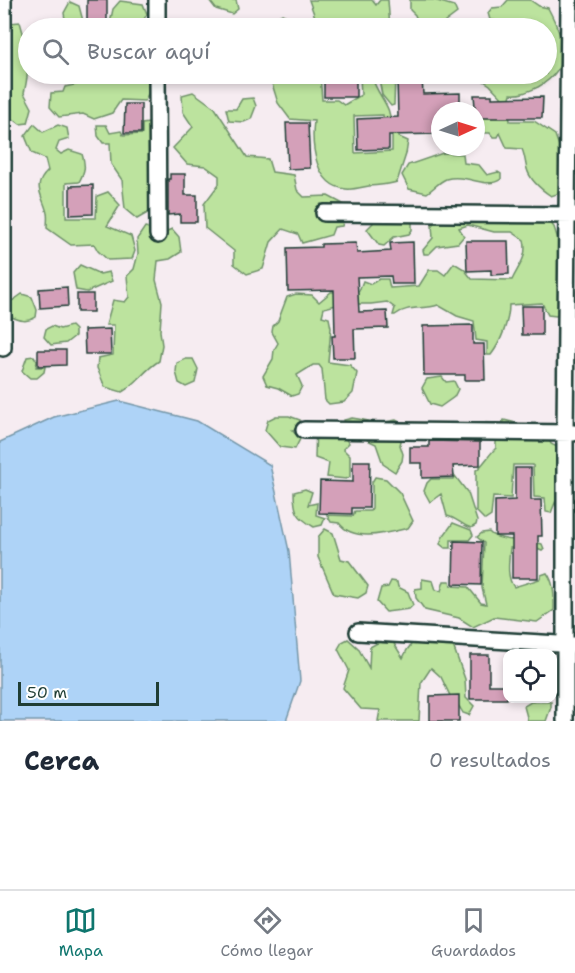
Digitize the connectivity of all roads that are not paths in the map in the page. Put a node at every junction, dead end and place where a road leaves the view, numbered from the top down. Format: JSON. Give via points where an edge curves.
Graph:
{"nodes":[{"id":1,"x":3,"y":0,"type":"edge"},
{"id":2,"x":157,"y":0,"type":"edge"},
{"id":3,"x":569,"y":0,"type":"edge"},
{"id":4,"x":157,"y":18,"type":"edge"},
{"id":5,"x":157,"y":84,"type":"edge"},
{"id":6,"x":324,"y":213,"type":"dead end"},
{"id":7,"x":571,"y":215,"type":"edge"},
{"id":8,"x":158,"y":235,"type":"dead end"},
{"id":9,"x":2,"y":274,"type":"edge"},
{"id":10,"x":3,"y":348,"type":"dead end"},
{"id":11,"x":304,"y":430,"type":"dead end"},
{"id":12,"x":570,"y":433,"type":"edge"},
{"id":13,"x":358,"y":632,"type":"dead end"},
{"id":14,"x":570,"y":645,"type":"edge"},
{"id":15,"x":565,"y":721,"type":"edge"}],
"edges":[{"from":1,"to":9,"type":"street"},
{"from":2,"to":4,"type":"street"},
{"from":3,"to":7,"type":"street"},
{"from":5,"to":8,"type":"street"},
{"from":6,"to":7,"type":"street"},
{"from":7,"to":12,"type":"street"},
{"from":9,"to":10,"type":"street"},
{"from":11,"to":12,"type":"street"},
{"from":12,"to":14,"type":"street"},
{"from":13,"to":14,"type":"street"},
{"from":14,"to":15,"type":"street"}]}
